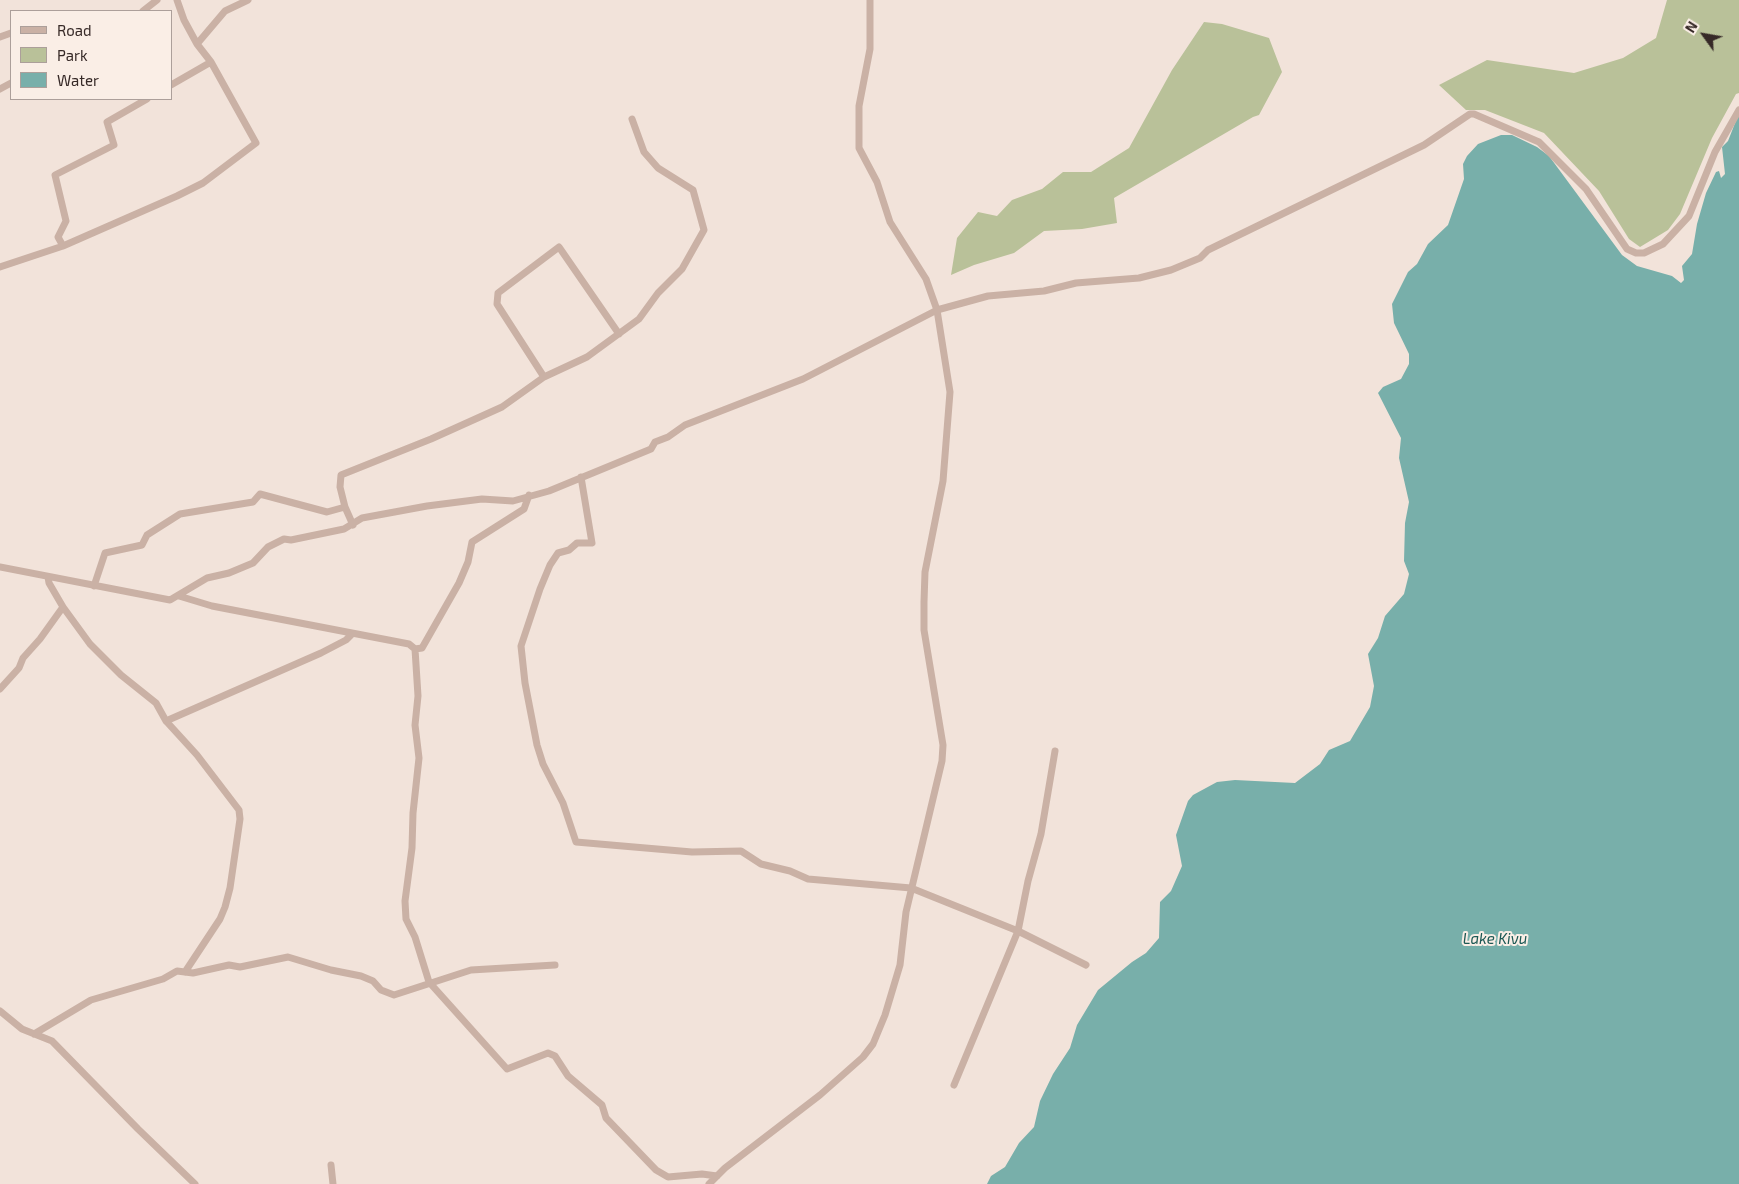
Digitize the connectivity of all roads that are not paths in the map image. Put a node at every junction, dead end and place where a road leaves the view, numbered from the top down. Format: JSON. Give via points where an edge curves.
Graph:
{"nodes":[{"id":1,"x":157,"y":0,"type":"edge"},
{"id":2,"x":176,"y":0,"type":"edge"},
{"id":3,"x":248,"y":0,"type":"edge"},
{"id":4,"x":870,"y":0,"type":"edge"},
{"id":5,"x":144,"y":10,"type":"edge"},
{"id":6,"x":198,"y":44,"type":"junction"},
{"id":7,"x":211,"y":62,"type":"junction"},
{"id":8,"x":172,"y":84,"type":"edge"},
{"id":9,"x":145,"y":100,"type":"edge"},
{"id":10,"x":1739,"y":110,"type":"edge"},
{"id":11,"x":632,"y":119,"type":"dead end"},
{"id":12,"x":63,"y":246,"type":"junction"},
{"id":13,"x":0,"y":266,"type":"edge"},
{"id":14,"x":937,"y":310,"type":"junction"},
{"id":15,"x":619,"y":334,"type":"junction"},
{"id":16,"x":544,"y":377,"type":"junction"},
{"id":17,"x":581,"y":477,"type":"junction"},
{"id":18,"x":529,"y":495,"type":"junction"},
{"id":19,"x":345,"y":507,"type":"junction"},
{"id":20,"x":353,"y":525,"type":"junction"},
{"id":21,"x":0,"y":567,"type":"edge"},
{"id":22,"x":48,"y":577,"type":"junction"},
{"id":23,"x":94,"y":586,"type":"junction"},
{"id":24,"x":179,"y":596,"type":"junction"},
{"id":25,"x":62,"y":607,"type":"junction"},
{"id":26,"x":352,"y":635,"type":"junction"},
{"id":27,"x":415,"y":649,"type":"junction"},
{"id":28,"x":0,"y":689,"type":"edge"},
{"id":29,"x":166,"y":721,"type":"junction"},
{"id":30,"x":1055,"y":752,"type":"dead end"},
{"id":31,"x":911,"y":888,"type":"junction"},
{"id":32,"x":1018,"y":930,"type":"junction"},
{"id":33,"x":1086,"y":964,"type":"dead end"},
{"id":34,"x":555,"y":965,"type":"dead end"},
{"id":35,"x":185,"y":972,"type":"junction"},
{"id":36,"x":429,"y":982,"type":"junction"},
{"id":37,"x":0,"y":1012,"type":"edge"},
{"id":38,"x":34,"y":1034,"type":"junction"},
{"id":39,"x":954,"y":1085,"type":"dead end"},
{"id":40,"x":331,"y":1166,"type":"dead end"},
{"id":41,"x":717,"y":1176,"type":"junction"},
{"id":42,"x":195,"y":1184,"type":"edge"},
{"id":43,"x":333,"y":1184,"type":"edge"},
{"id":44,"x":709,"y":1184,"type":"edge"}],
"edges":[{"from":1,"to":5,"type":"street"},
{"from":2,"to":6,"type":"street"},
{"from":3,"to":6,"type":"street","via":[[225,11]]},
{"from":4,"to":14,"type":"street","via":[[870,49],[858,106],[859,148],[877,182],[890,222],[926,278]]},
{"from":6,"to":7,"type":"street"},
{"from":7,"to":8,"type":"street"},
{"from":7,"to":12,"type":"street","via":[[256,143],[202,183]]},
{"from":9,"to":12,"type":"street","via":[[107,122],[114,145],[55,175],[66,221],[58,238]]},
{"from":10,"to":14,"type":"street","via":[[1715,152],[1690,216],[1663,244],[1644,253],[1636,254],[1627,249],[1586,189],[1539,142],[1470,114],[1409,153],[1171,270],[1138,278],[988,296]]},
{"from":11,"to":15,"type":"street","via":[[644,152],[658,168],[693,190],[704,230],[682,270],[658,293],[639,318]]},
{"from":12,"to":13,"type":"street"},
{"from":14,"to":17,"type":"street","via":[[803,379],[685,425],[651,448]]},
{"from":14,"to":31,"type":"street","via":[[950,404],[943,481],[925,572],[924,630],[943,753]]},
{"from":15,"to":16,"type":"street","via":[[587,357]]},
{"from":15,"to":16,"type":"street","via":[[559,247],[498,293],[497,304]]},
{"from":16,"to":19,"type":"street","via":[[502,407],[342,475],[340,487]]},
{"from":17,"to":18,"type":"street"},
{"from":17,"to":31,"type":"street","via":[[592,543],[577,543],[558,553],[540,589],[522,646],[525,683],[537,745],[576,842],[692,852],[741,851],[760,864],[808,879]]},
{"from":18,"to":20,"type":"street","via":[[513,501],[482,499],[428,506],[362,518]]},
{"from":18,"to":27,"type":"street","via":[[524,509],[472,542],[459,584],[426,644]]},
{"from":19,"to":20,"type":"street"},
{"from":19,"to":23,"type":"street","via":[[327,512],[260,494],[253,502],[180,514],[146,535],[142,545],[105,553]]},
{"from":20,"to":24,"type":"street","via":[[284,540],[268,547],[253,563],[207,578]]},
{"from":21,"to":22,"type":"street"},
{"from":22,"to":23,"type":"street"},
{"from":22,"to":25,"type":"street"},
{"from":23,"to":24,"type":"street","via":[[170,600]]},
{"from":24,"to":26,"type":"street","via":[[212,606],[324,626]]},
{"from":25,"to":28,"type":"street"},
{"from":25,"to":29,"type":"street","via":[[90,644],[156,703]]},
{"from":26,"to":27,"type":"street","via":[[409,644]]},
{"from":26,"to":29,"type":"street","via":[[321,653]]},
{"from":27,"to":36,"type":"street","via":[[419,758],[405,901],[406,919],[416,937]]},
{"from":29,"to":35,"type":"street","via":[[239,810],[240,819],[225,907]]},
{"from":30,"to":32,"type":"street","via":[[1041,834]]},
{"from":31,"to":32,"type":"street"},
{"from":31,"to":41,"type":"street","via":[[900,964],[890,1002],[873,1044],[820,1095]]},
{"from":32,"to":33,"type":"street"},
{"from":32,"to":39,"type":"street"},
{"from":34,"to":36,"type":"street","via":[[472,970]]},
{"from":35,"to":36,"type":"street","via":[[229,965],[240,968],[288,957],[361,976],[394,995]]},
{"from":35,"to":38,"type":"street","via":[[177,971],[163,979],[91,1000]]},
{"from":36,"to":41,"type":"street","via":[[507,1069],[548,1053],[555,1056],[568,1076],[602,1106],[606,1118],[656,1170],[668,1177]]},
{"from":37,"to":38,"type":"street"},
{"from":38,"to":42,"type":"street","via":[[52,1041]]},
{"from":40,"to":43,"type":"street"},
{"from":41,"to":44,"type":"street"}]}
